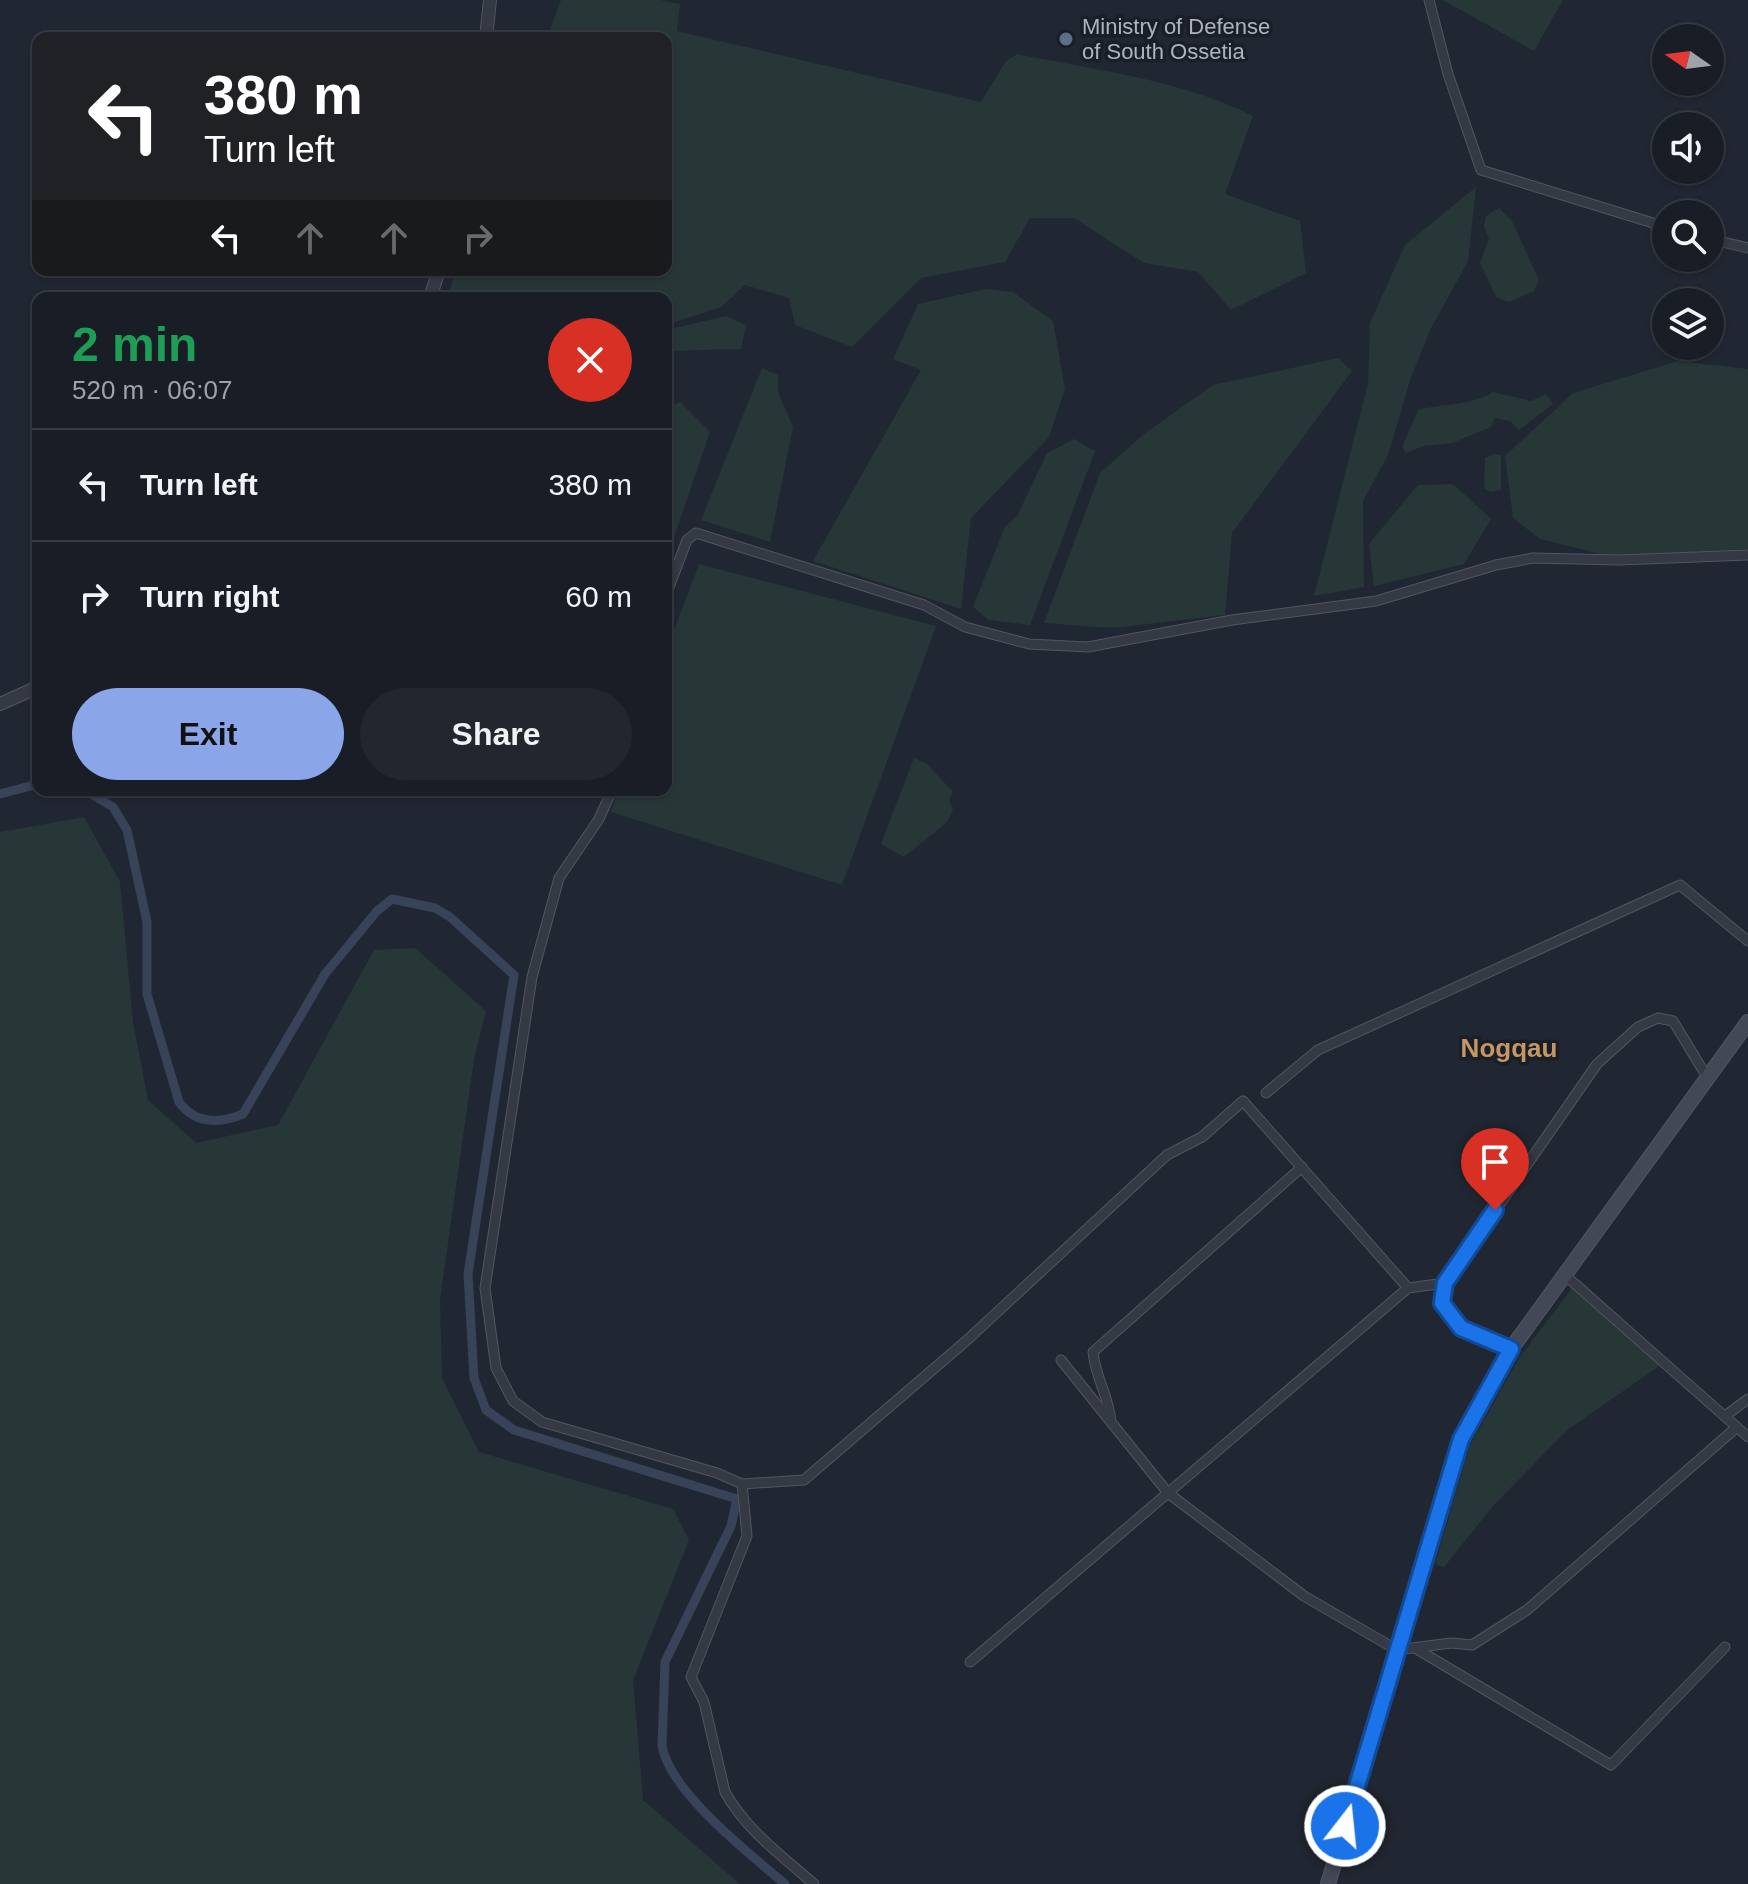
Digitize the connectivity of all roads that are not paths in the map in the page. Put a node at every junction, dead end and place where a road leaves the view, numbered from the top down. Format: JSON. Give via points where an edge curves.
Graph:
{"nodes":[{"id":1,"x":490,"y":0,"type":"edge"},
{"id":2,"x":1429,"y":0,"type":"edge"},
{"id":3,"x":487,"y":32,"type":"edge"},
{"id":4,"x":1652,"y":223,"type":"edge"},
{"id":5,"x":1724,"y":242,"type":"edge"},
{"id":6,"x":1748,"y":248,"type":"edge"},
{"id":7,"x":1748,"y":555,"type":"edge"},
{"id":8,"x":672,"y":579,"type":"edge"},
{"id":9,"x":32,"y":690,"type":"edge"},
{"id":10,"x":0,"y":704,"type":"edge"},
{"id":11,"x":609,"y":796,"type":"edge"},
{"id":12,"x":1748,"y":941,"type":"edge"},
{"id":13,"x":1748,"y":1022,"type":"edge"},
{"id":14,"x":1707,"y":1077,"type":"junction"},
{"id":15,"x":1266,"y":1093,"type":"dead end"},
{"id":16,"x":1302,"y":1167,"type":"junction"},
{"id":17,"x":1566,"y":1276,"type":"junction"},
{"id":18,"x":1445,"y":1283,"type":"junction"},
{"id":19,"x":1408,"y":1288,"type":"junction"},
{"id":20,"x":1511,"y":1349,"type":"junction"},
{"id":21,"x":1061,"y":1360,"type":"dead end"},
{"id":22,"x":1748,"y":1399,"type":"edge"},
{"id":23,"x":1725,"y":1416,"type":"junction"},
{"id":24,"x":1111,"y":1423,"type":"junction"},
{"id":25,"x":1737,"y":1427,"type":"junction"},
{"id":26,"x":1748,"y":1437,"type":"edge"},
{"id":27,"x":742,"y":1484,"type":"junction"},
{"id":28,"x":1168,"y":1493,"type":"junction"},
{"id":29,"x":1725,"y":1647,"type":"dead end"},
{"id":30,"x":1415,"y":1648,"type":"junction"},
{"id":31,"x":1397,"y":1650,"type":"junction"},
{"id":32,"x":970,"y":1662,"type":"dead end"},
{"id":33,"x":814,"y":1884,"type":"edge"},
{"id":34,"x":1328,"y":1884,"type":"edge"}],
"edges":[{"from":1,"to":3,"type":"street"},
{"from":2,"to":4,"type":"street","via":[[1481,170]]},
{"from":5,"to":6,"type":"street"},
{"from":7,"to":8,"type":"street","via":[[1533,558],[1376,601],[1088,647],[1029,644],[965,627],[924,605],[696,533],[687,540]]},
{"from":9,"to":10,"type":"street"},
{"from":11,"to":27,"type":"street","via":[[559,878],[532,977],[485,1288],[496,1368],[513,1401],[542,1422]]},
{"from":12,"to":15,"type":"street","via":[[1680,885],[1318,1050]]},
{"from":13,"to":14,"type":"main road"},
{"from":14,"to":17,"type":"main road"},
{"from":14,"to":18,"type":"street","via":[[1673,1021],[1658,1018],[1638,1027],[1597,1064]]},
{"from":16,"to":19,"type":"street"},
{"from":16,"to":24,"type":"street","via":[[1093,1352]]},
{"from":16,"to":27,"type":"street","via":[[1243,1101],[1202,1137],[1167,1155],[966,1341],[804,1480]]},
{"from":17,"to":20,"type":"main road"},
{"from":17,"to":23,"type":"street"},
{"from":18,"to":19,"type":"street"},
{"from":18,"to":20,"type":"street","via":[[1442,1303],[1461,1328]]},
{"from":19,"to":28,"type":"street"},
{"from":20,"to":31,"type":"main road","via":[[1461,1439]]},
{"from":21,"to":24,"type":"street"},
{"from":22,"to":23,"type":"street"},
{"from":23,"to":25,"type":"street"},
{"from":24,"to":28,"type":"street"},
{"from":25,"to":26,"type":"street"},
{"from":25,"to":30,"type":"street","via":[[1527,1610],[1472,1645]]},
{"from":27,"to":33,"type":"street","via":[[747,1536],[691,1677],[704,1702],[732,1804]]},
{"from":28,"to":31,"type":"street","via":[[1304,1596]]},
{"from":28,"to":32,"type":"street"},
{"from":29,"to":30,"type":"street","via":[[1611,1765]]},
{"from":30,"to":31,"type":"street"},
{"from":31,"to":34,"type":"main road"}]}
